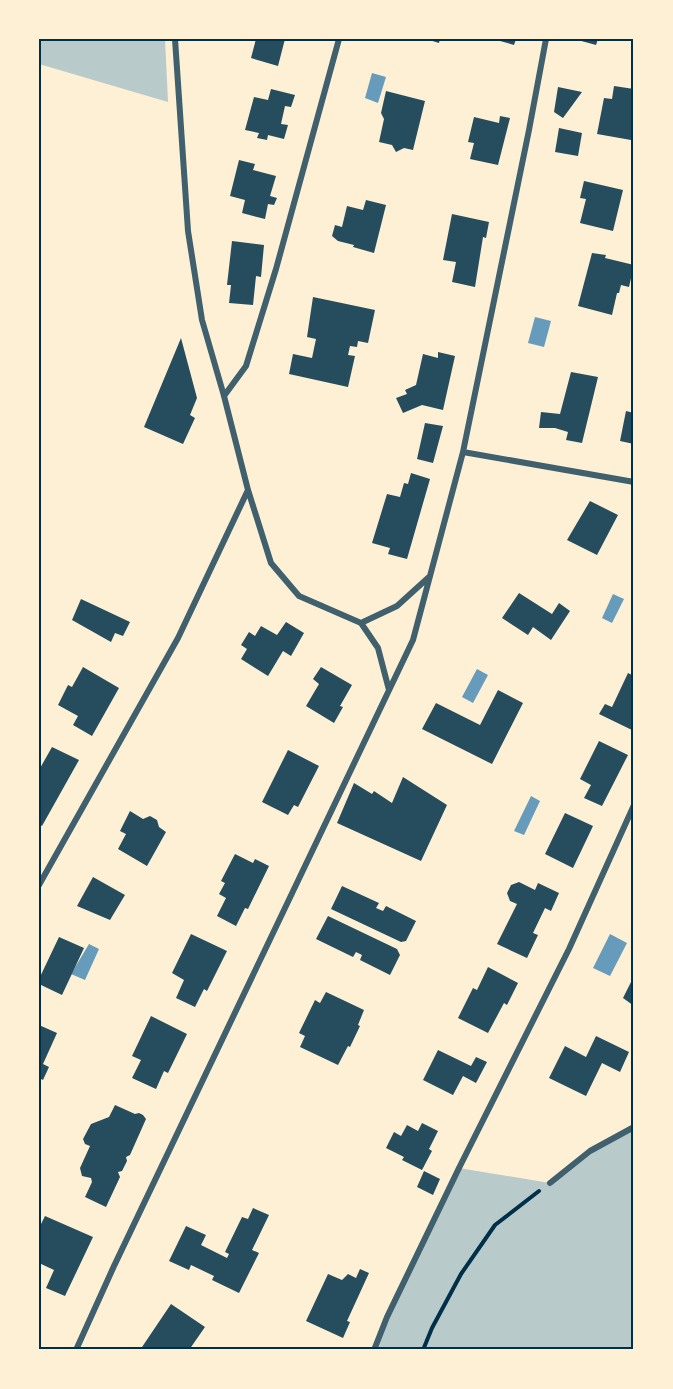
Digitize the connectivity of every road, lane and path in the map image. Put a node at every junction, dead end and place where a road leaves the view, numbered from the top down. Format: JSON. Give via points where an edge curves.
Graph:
{"nodes":[{"id":1,"x":175,"y":39,"type":"edge"},
{"id":2,"x":339,"y":39,"type":"edge"},
{"id":3,"x":546,"y":39,"type":"edge"},
{"id":4,"x":224,"y":396,"type":"junction"},
{"id":5,"x":463,"y":452,"type":"junction"},
{"id":6,"x":634,"y":482,"type":"edge"},
{"id":7,"x":248,"y":490,"type":"junction"},
{"id":8,"x":430,"y":576,"type":"junction"},
{"id":9,"x":361,"y":623,"type":"junction"},
{"id":10,"x":389,"y":691,"type":"junction"},
{"id":11,"x":634,"y":805,"type":"edge"},
{"id":12,"x":39,"y":885,"type":"edge"},
{"id":13,"x":634,"y":1127,"type":"edge"},
{"id":14,"x":550,"y":1183,"type":"joint"},
{"id":15,"x":76,"y":1350,"type":"edge"},
{"id":16,"x":374,"y":1350,"type":"edge"},
{"id":17,"x":423,"y":1350,"type":"edge"}],
"edges":[{"from":1,"to":4,"type":"street","via":[[188,231],[202,320]]},
{"from":2,"to":4,"type":"street","via":[[246,366]]},
{"from":3,"to":5,"type":"street"},
{"from":4,"to":7,"type":"street"},
{"from":5,"to":6,"type":"street"},
{"from":5,"to":8,"type":"street"},
{"from":7,"to":9,"type":"street","via":[[271,563],[299,596]]},
{"from":7,"to":12,"type":"street","via":[[178,638]]},
{"from":8,"to":9,"type":"street","via":[[397,606]]},
{"from":8,"to":10,"type":"street","via":[[414,640]]},
{"from":9,"to":10,"type":"street","via":[[378,648]]},
{"from":10,"to":15,"type":"street"},
{"from":11,"to":16,"type":"street","via":[[569,949],[459,1168]]},
{"from":13,"to":14,"type":"street","via":[[590,1151]]},
{"from":14,"to":17,"type":"path","via":[[495,1225],[461,1274]]}]}
